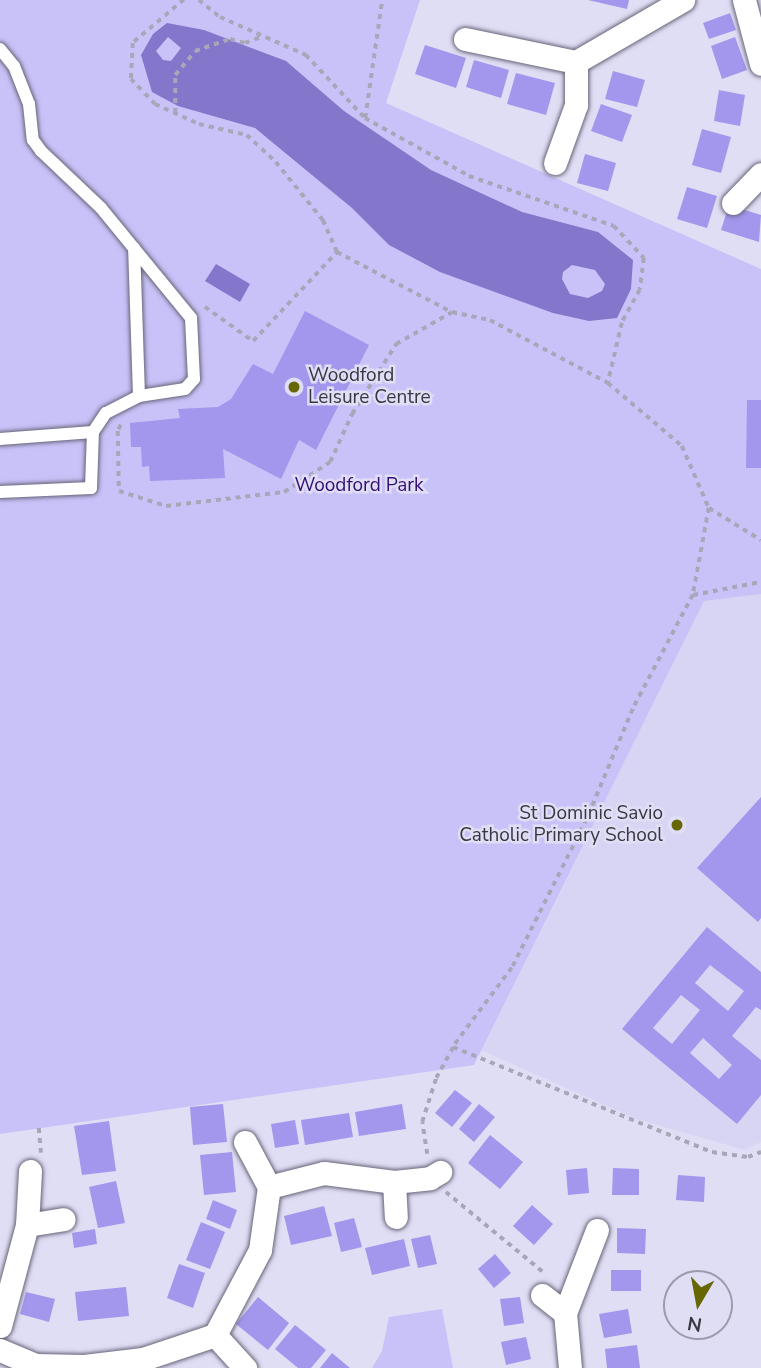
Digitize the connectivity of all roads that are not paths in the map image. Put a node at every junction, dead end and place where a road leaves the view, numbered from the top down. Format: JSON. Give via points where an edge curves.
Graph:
{"nodes":[{"id":1,"x":683,"y":0,"type":"edge"},
{"id":2,"x":744,"y":0,"type":"edge"},
{"id":3,"x":465,"y":39,"type":"dead end"},
{"id":4,"x":0,"y":49,"type":"edge"},
{"id":5,"x":576,"y":62,"type":"junction"},
{"id":6,"x":761,"y":64,"type":"edge"},
{"id":7,"x":555,"y":163,"type":"dead end"},
{"id":8,"x":761,"y":174,"type":"edge"},
{"id":9,"x":733,"y":203,"type":"dead end"},
{"id":10,"x":134,"y":248,"type":"junction"},
{"id":11,"x":139,"y":396,"type":"junction"},
{"id":12,"x":93,"y":432,"type":"junction"},
{"id":13,"x":0,"y":439,"type":"edge"},
{"id":14,"x":0,"y":492,"type":"edge"},
{"id":15,"x":245,"y":1142,"type":"dead end"},
{"id":16,"x":30,"y":1171,"type":"dead end"},
{"id":17,"x":435,"y":1175,"type":"road end"},
{"id":18,"x":394,"y":1182,"type":"junction"},
{"id":19,"x":269,"y":1187,"type":"junction"},
{"id":20,"x":396,"y":1217,"type":"dead end"},
{"id":21,"x":64,"y":1219,"type":"dead end"},
{"id":22,"x":27,"y":1225,"type":"junction"},
{"id":23,"x":597,"y":1230,"type":"dead end"},
{"id":24,"x":541,"y":1295,"type":"dead end"},
{"id":25,"x":567,"y":1303,"type":"junction"},
{"id":26,"x":0,"y":1326,"type":"edge"},
{"id":27,"x":215,"y":1335,"type":"junction"},
{"id":28,"x":0,"y":1350,"type":"edge"},
{"id":29,"x":244,"y":1368,"type":"edge"},
{"id":30,"x":570,"y":1368,"type":"edge"}],
"edges":[{"from":1,"to":5,"type":"street"},
{"from":2,"to":6,"type":"street"},
{"from":3,"to":5,"type":"street"},
{"from":4,"to":10,"type":"lane","via":[[14,66],[29,104],[33,140],[102,208]]},
{"from":5,"to":7,"type":"street","via":[[576,105]]},
{"from":8,"to":9,"type":"street"},
{"from":10,"to":11,"type":"lane"},
{"from":10,"to":11,"type":"lane","via":[[191,317],[194,379],[185,389]]},
{"from":11,"to":12,"type":"lane","via":[[106,413]]},
{"from":12,"to":13,"type":"lane"},
{"from":12,"to":14,"type":"lane","via":[[94,484],[87,491]]},
{"from":15,"to":19,"type":"street"},
{"from":16,"to":22,"type":"street"},
{"from":17,"to":18,"type":"street"},
{"from":18,"to":19,"type":"street","via":[[324,1173]]},
{"from":18,"to":20,"type":"street"},
{"from":19,"to":27,"type":"street","via":[[260,1250]]},
{"from":21,"to":22,"type":"street"},
{"from":22,"to":26,"type":"street"},
{"from":23,"to":25,"type":"street"},
{"from":24,"to":25,"type":"street"},
{"from":25,"to":30,"type":"street"},
{"from":27,"to":28,"type":"street","via":[[142,1359],[84,1366],[35,1365]]},
{"from":27,"to":29,"type":"street"}]}
